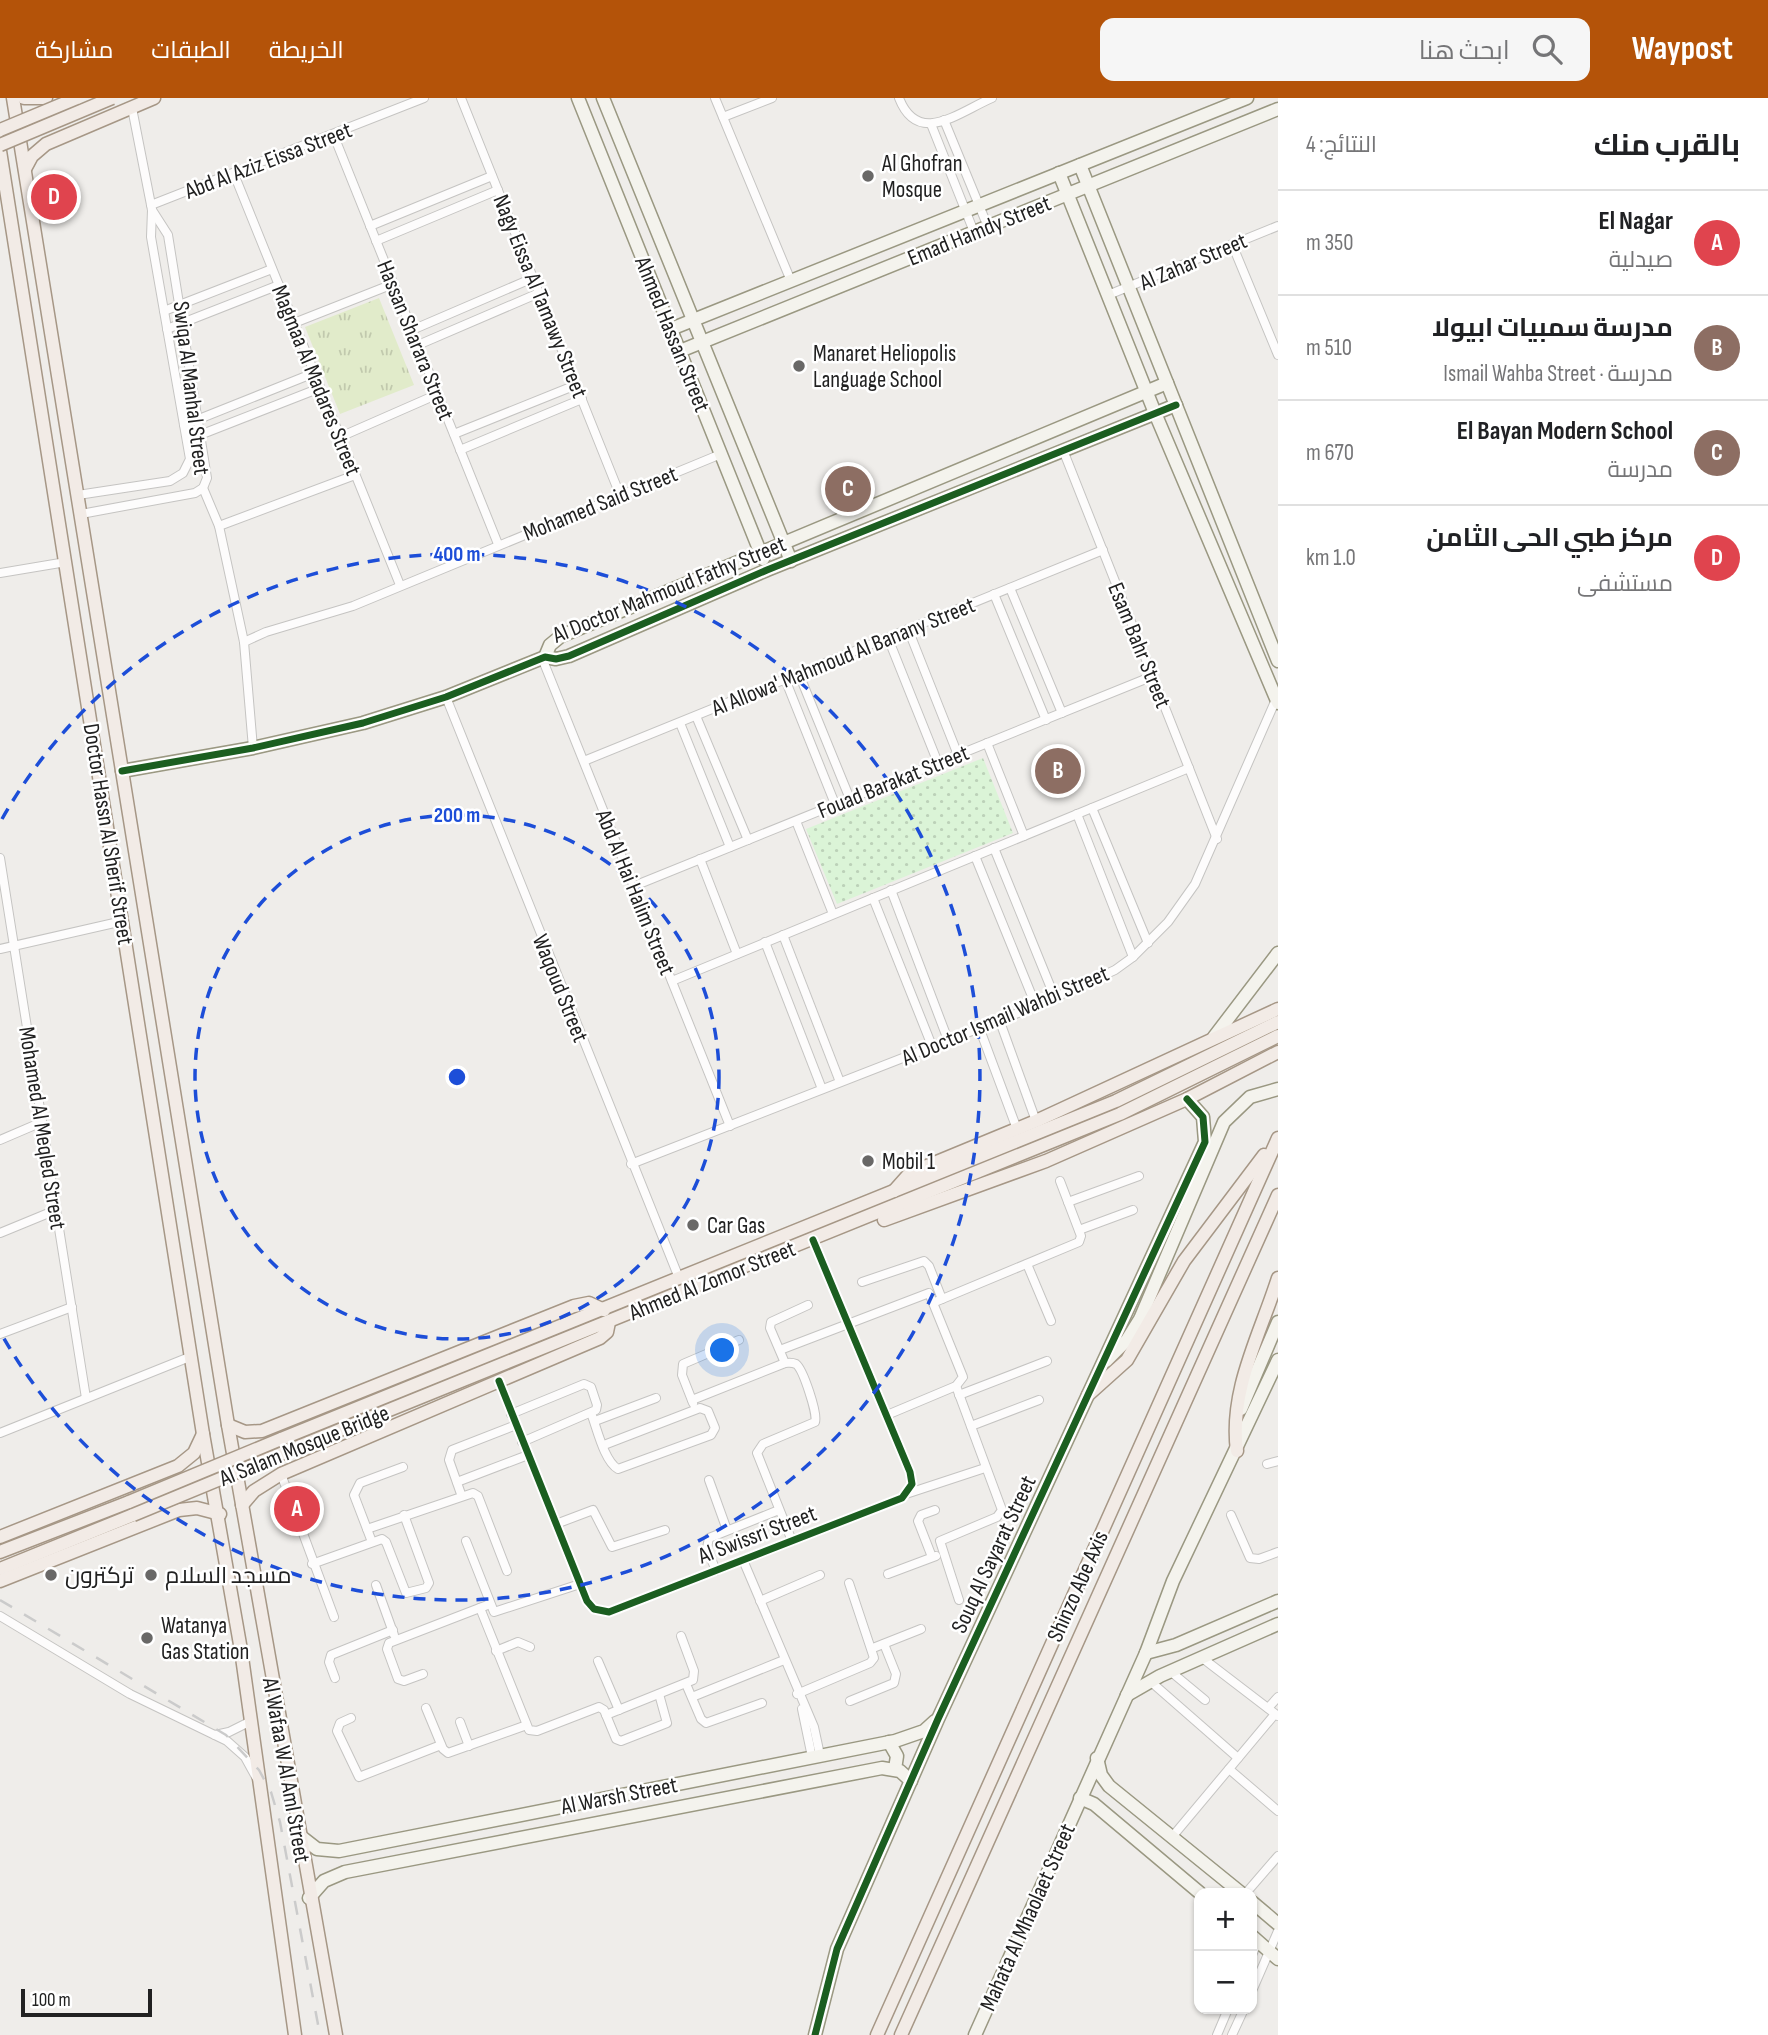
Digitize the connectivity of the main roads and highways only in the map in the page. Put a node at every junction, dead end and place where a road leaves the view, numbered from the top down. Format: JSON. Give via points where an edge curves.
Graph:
{"nodes":[{"id":1,"x":13,"y":98,"type":"edge"},
{"id":2,"x":24,"y":98,"type":"edge"},
{"id":3,"x":46,"y":98,"type":"edge"},
{"id":4,"x":60,"y":98,"type":"edge"},
{"id":5,"x":77,"y":98,"type":"edge"},
{"id":6,"x":113,"y":98,"type":"edge"},
{"id":7,"x":154,"y":98,"type":"edge"},
{"id":8,"x":17,"y":119,"type":"junction"},
{"id":9,"x":0,"y":128,"type":"edge"},
{"id":10,"x":79,"y":130,"type":"junction"},
{"id":11,"x":0,"y":145,"type":"edge"},
{"id":12,"x":21,"y":149,"type":"junction"},
{"id":13,"x":0,"y":153,"type":"edge"},
{"id":14,"x":25,"y":170,"type":"junction"},
{"id":15,"x":3,"y":180,"type":"edge"},
{"id":16,"x":136,"y":853,"type":"junction"},
{"id":17,"x":113,"y":857,"type":"junction"},
{"id":18,"x":157,"y":986,"type":"junction"},
{"id":19,"x":134,"y":990,"type":"junction"},
{"id":20,"x":1273,"y":1010,"type":"edge"},
{"id":21,"x":1278,"y":1022,"type":"edge"},
{"id":22,"x":1278,"y":1036,"type":"edge"},
{"id":23,"x":1278,"y":1052,"type":"edge"},
{"id":24,"x":1172,"y":1083,"type":"junction"},
{"id":25,"x":1278,"y":1138,"type":"edge"},
{"id":26,"x":894,"y":1191,"type":"junction"},
{"id":27,"x":1278,"y":1195,"type":"edge"},
{"id":28,"x":831,"y":1233,"type":"junction"},
{"id":29,"x":1278,"y":1278,"type":"edge"},
{"id":30,"x":606,"y":1316,"type":"junction"},
{"id":31,"x":1088,"y":1395,"type":"road end"},
{"id":32,"x":228,"y":1425,"type":"junction"},
{"id":33,"x":272,"y":1427,"type":"junction"},
{"id":34,"x":203,"y":1434,"type":"junction"},
{"id":35,"x":1239,"y":1446,"type":"road end"},
{"id":36,"x":172,"y":1469,"type":"junction"},
{"id":37,"x":281,"y":1474,"type":"junction"},
{"id":38,"x":242,"y":1505,"type":"junction"},
{"id":39,"x":131,"y":1508,"type":"junction"},
{"id":40,"x":179,"y":1510,"type":"junction"},
{"id":41,"x":220,"y":1514,"type":"junction"},
{"id":42,"x":0,"y":1537,"type":"edge"},
{"id":43,"x":0,"y":1552,"type":"edge"},
{"id":44,"x":0,"y":1569,"type":"edge"},
{"id":45,"x":0,"y":1581,"type":"edge"},
{"id":46,"x":266,"y":1646,"type":"junction"},
{"id":47,"x":241,"y":1650,"type":"junction"},
{"id":48,"x":295,"y":2035,"type":"edge"},
{"id":49,"x":336,"y":2035,"type":"edge"},
{"id":50,"x":877,"y":2035,"type":"edge"},
{"id":51,"x":901,"y":2035,"type":"edge"}],
"edges":[{"from":1,"to":8,"type":"main road","name":"Doctor Hassn Al Sherif Street"},
{"from":2,"to":3,"type":"main road"},
{"from":4,"to":10,"type":"main road","via":[[62,121]]},
{"from":5,"to":9,"type":"main road","bridge":true},
{"from":6,"to":11,"type":"main road","bridge":true},
{"from":7,"to":10,"type":"main road"},
{"from":8,"to":9,"type":"main road"},
{"from":8,"to":12,"type":"main road","name":"Doctor Hassn Al Sherif Street"},
{"from":10,"to":14,"type":"main road","via":[[41,147]]},
{"from":12,"to":13,"type":"main road"},
{"from":12,"to":14,"type":"main road","name":"Doctor Hassn Al Sherif Street"},
{"from":13,"to":15,"type":"main road","name":"Doctor Hassn Al Sherif Street"},
{"from":14,"to":16,"type":"main road","name":"Doctor Hassn Al Sherif Street"},
{"from":15,"to":17,"type":"main road","name":"Doctor Hassn Al Sherif Street"},
{"from":16,"to":17,"type":"main road"},
{"from":16,"to":18,"type":"main road","name":"Doctor Hassn Al Sherif Street"},
{"from":17,"to":19,"type":"main road","name":"Doctor Hassn Al Sherif Street"},
{"from":18,"to":19,"type":"main road"},
{"from":18,"to":32,"type":"main road","name":"Doctor Hassn Al Sherif Street"},
{"from":19,"to":34,"type":"main road","name":"Doctor Hassn Al Sherif Street"},
{"from":20,"to":26,"type":"main road","name":"Ahmed Al Zomor Street","via":[[1037,1121],[910,1173]]},
{"from":21,"to":24,"type":"main road"},
{"from":22,"to":24,"type":"main road"},
{"from":23,"to":28,"type":"main road","name":"Ahmed Al Zomor Street","via":[[1187,1099],[1046,1161],[844,1235]]},
{"from":24,"to":26,"type":"main road"},
{"from":24,"to":28,"type":"main road"},
{"from":25,"to":31,"type":"main road","via":[[1184,1261],[1128,1360]]},
{"from":25,"to":50,"type":"main road","name":"Shinzo Abe Axis"},
{"from":26,"to":30,"type":"main road","name":"Ahmed Al Zomor Street","via":[[678,1278]]},
{"from":27,"to":51,"type":"main road","name":"Shinzo Abe Axis"},
{"from":28,"to":30,"type":"main road","name":"Ahmed Al Zomor Street"},
{"from":29,"to":35,"type":"main road","via":[[1236,1400]]},
{"from":30,"to":33,"type":"main road","name":"Ahmed Al Zomor Street","via":[[589,1303],[573,1306]]},
{"from":30,"to":37,"type":"main road","name":"Ahmed Al Zomor Street","via":[[607,1332],[600,1338]]},
{"from":30,"to":39,"type":"main road","name":"Al Salam Mosque Bridge","bridge":true},
{"from":32,"to":33,"type":"main road","name":"Ahmed Al Zomor Street","via":[[251,1433]]},
{"from":32,"to":38,"type":"main road","name":"Doctor Hassn Al Sherif Street"},
{"from":33,"to":37,"type":"main road","via":[[265,1449],[271,1466]]},
{"from":34,"to":36,"type":"main road","via":[[190,1458]]},
{"from":34,"to":41,"type":"main road","name":"Doctor Hassn Al Sherif Street"},
{"from":36,"to":40,"type":"main road","via":[[187,1487]]},
{"from":36,"to":42,"type":"main road"},
{"from":37,"to":38,"type":"main road","name":"Ahmed Al Zomor Street"},
{"from":38,"to":46,"type":"main road","name":"Al Wafaa W Al Aml Street"},
{"from":39,"to":43,"type":"main road","name":"Al Salam Mosque Bridge"},
{"from":39,"to":44,"type":"main road","name":"Al Salam Mosque Bridge"},
{"from":40,"to":41,"type":"main road","via":[[197,1508]]},
{"from":40,"to":45,"type":"main road"},
{"from":41,"to":47,"type":"main road","name":"Al Wafaa W Al Aml Street"},
{"from":46,"to":47,"type":"main road"},
{"from":46,"to":49,"type":"main road","name":"Al Wafaa W Al Aml Street"},
{"from":47,"to":48,"type":"main road","name":"Al Wafaa W Al Aml Street"}]}
